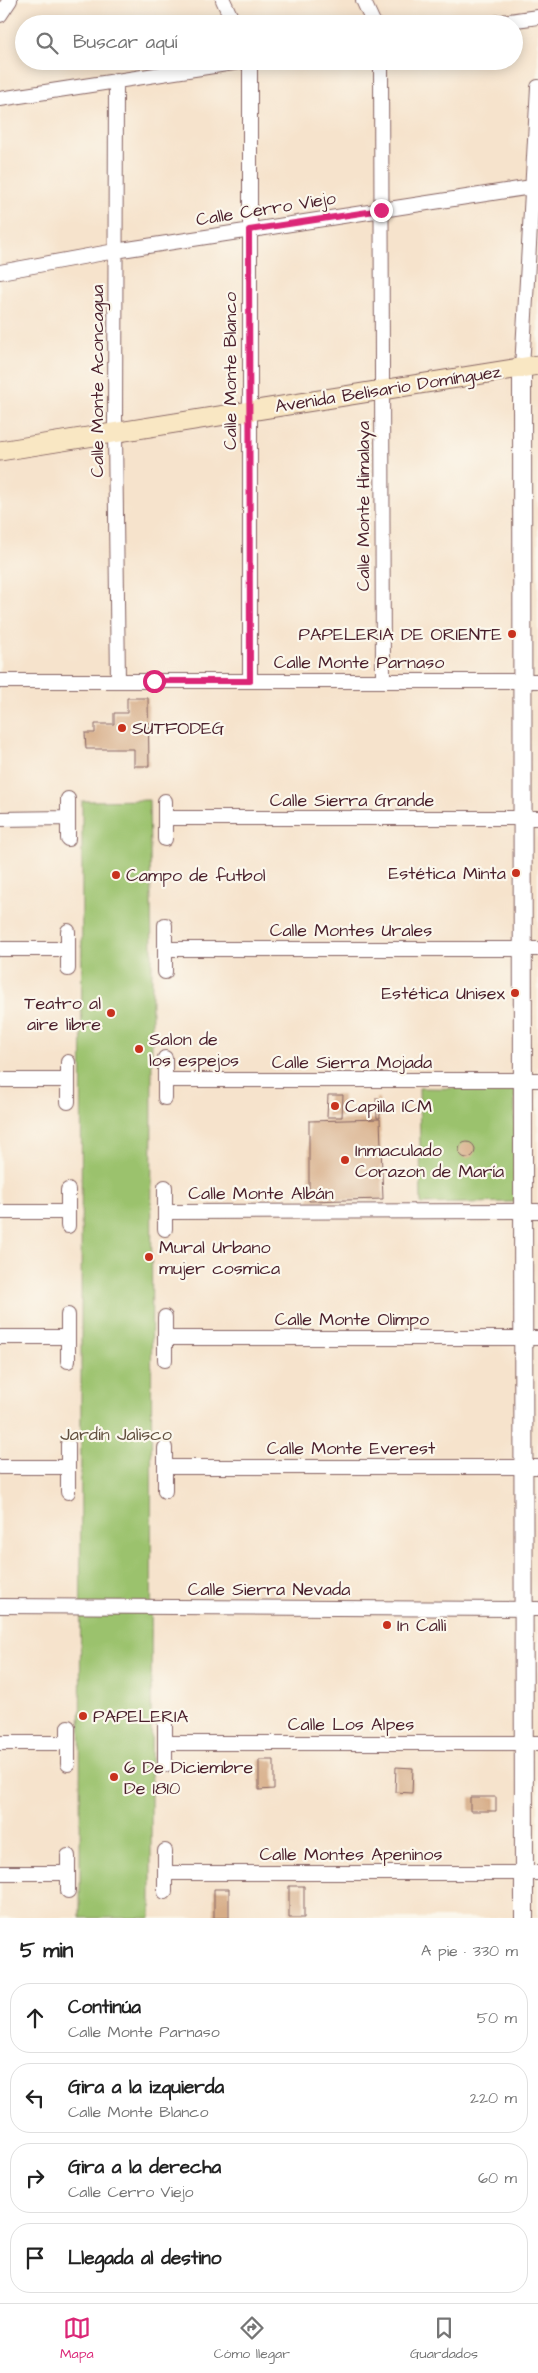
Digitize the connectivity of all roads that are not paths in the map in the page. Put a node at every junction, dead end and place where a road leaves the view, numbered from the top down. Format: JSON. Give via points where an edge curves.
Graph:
{"nodes":[{"id":1,"x":10,"y":0,"type":"edge"},
{"id":2,"x":223,"y":0,"type":"edge"},
{"id":3,"x":363,"y":0,"type":"edge"},
{"id":4,"x":0,"y":15,"type":"edge"},
{"id":5,"x":230,"y":15,"type":"edge"},
{"id":6,"x":370,"y":15,"type":"edge"},
{"id":7,"x":538,"y":17,"type":"edge"},
{"id":8,"x":523,"y":19,"type":"edge"},
{"id":9,"x":184,"y":70,"type":"edge"},
{"id":10,"x":250,"y":70,"type":"edge"},
{"id":11,"x":381,"y":70,"type":"edge"},
{"id":12,"x":116,"y":80,"type":"junction"},
{"id":13,"x":538,"y":87,"type":"edge"},
{"id":14,"x":0,"y":99,"type":"edge"},
{"id":15,"x":535,"y":186,"type":"edge"},
{"id":16,"x":381,"y":210,"type":"junction"},
{"id":17,"x":249,"y":230,"type":"junction"},
{"id":18,"x":116,"y":251,"type":"junction"},
{"id":19,"x":0,"y":272,"type":"edge"},
{"id":20,"x":530,"y":367,"type":"edge"},
{"id":21,"x":382,"y":390,"type":"junction"},
{"id":22,"x":248,"y":412,"type":"junction"},
{"id":23,"x":115,"y":433,"type":"junction"},
{"id":24,"x":0,"y":451,"type":"edge"},
{"id":25,"x":0,"y":681,"type":"edge"},
{"id":26,"x":118,"y":681,"type":"junction"},
{"id":27,"x":250,"y":681,"type":"junction"},
{"id":28,"x":383,"y":681,"type":"junction"},
{"id":29,"x":530,"y":681,"type":"edge"},
{"id":30,"x":68,"y":799,"type":"dead end"},
{"id":31,"x":165,"y":801,"type":"dead end"},
{"id":32,"x":68,"y":818,"type":"junction"},
{"id":33,"x":165,"y":818,"type":"junction"},
{"id":34,"x":530,"y":818,"type":"edge"},
{"id":35,"x":0,"y":819,"type":"edge"},
{"id":36,"x":165,"y":838,"type":"dead end"},
{"id":37,"x":68,"y":839,"type":"dead end"},
{"id":38,"x":165,"y":925,"type":"dead end"},
{"id":39,"x":68,"y":932,"type":"dead end"},
{"id":40,"x":0,"y":949,"type":"edge"},
{"id":41,"x":68,"y":949,"type":"junction"},
{"id":42,"x":165,"y":949,"type":"junction"},
{"id":43,"x":530,"y":949,"type":"edge"},
{"id":44,"x":68,"y":969,"type":"dead end"},
{"id":45,"x":165,"y":972,"type":"dead end"},
{"id":46,"x":165,"y":1058,"type":"dead end"},
{"id":47,"x":68,"y":1062,"type":"dead end"},
{"id":48,"x":0,"y":1080,"type":"edge"},
{"id":49,"x":68,"y":1080,"type":"junction"},
{"id":50,"x":165,"y":1080,"type":"junction"},
{"id":51,"x":530,"y":1080,"type":"edge"},
{"id":52,"x":165,"y":1098,"type":"dead end"},
{"id":53,"x":68,"y":1102,"type":"dead end"},
{"id":54,"x":165,"y":1187,"type":"dead end"},
{"id":55,"x":68,"y":1190,"type":"dead end"},
{"id":56,"x":530,"y":1211,"type":"edge"},
{"id":57,"x":0,"y":1212,"type":"edge"},
{"id":58,"x":165,"y":1212,"type":"junction"},
{"id":59,"x":165,"y":1229,"type":"dead end"},
{"id":60,"x":68,"y":1315,"type":"dead end"},
{"id":61,"x":165,"y":1318,"type":"dead end"},
{"id":62,"x":0,"y":1337,"type":"edge"},
{"id":63,"x":68,"y":1337,"type":"junction"},
{"id":64,"x":165,"y":1338,"type":"junction"},
{"id":65,"x":531,"y":1338,"type":"edge"},
{"id":66,"x":165,"y":1360,"type":"dead end"},
{"id":67,"x":68,"y":1361,"type":"dead end"},
{"id":68,"x":68,"y":1444,"type":"dead end"},
{"id":69,"x":165,"y":1448,"type":"dead end"},
{"id":70,"x":0,"y":1467,"type":"edge"},
{"id":71,"x":68,"y":1467,"type":"junction"},
{"id":72,"x":165,"y":1467,"type":"junction"},
{"id":73,"x":531,"y":1467,"type":"edge"},
{"id":74,"x":165,"y":1491,"type":"dead end"},
{"id":75,"x":68,"y":1492,"type":"dead end"},
{"id":76,"x":0,"y":1606,"type":"edge"},
{"id":77,"x":531,"y":1609,"type":"edge"},
{"id":78,"x":165,"y":1722,"type":"dead end"},
{"id":79,"x":68,"y":1727,"type":"dead end"},
{"id":80,"x":0,"y":1743,"type":"edge"},
{"id":81,"x":68,"y":1743,"type":"junction"},
{"id":82,"x":165,"y":1743,"type":"junction"},
{"id":83,"x":531,"y":1743,"type":"edge"},
{"id":84,"x":68,"y":1764,"type":"dead end"},
{"id":85,"x":165,"y":1765,"type":"dead end"},
{"id":86,"x":165,"y":1851,"type":"dead end"},
{"id":87,"x":68,"y":1856,"type":"dead end"},
{"id":88,"x":0,"y":1873,"type":"edge"},
{"id":89,"x":68,"y":1873,"type":"junction"},
{"id":90,"x":165,"y":1873,"type":"junction"},
{"id":91,"x":531,"y":1873,"type":"edge"},
{"id":92,"x":68,"y":1891,"type":"dead end"},
{"id":93,"x":165,"y":1892,"type":"dead end"},
{"id":94,"x":524,"y":1918,"type":"edge"}],
"edges":[{"from":1,"to":4,"type":"street"},
{"from":2,"to":5,"type":"street"},
{"from":3,"to":6,"type":"street"},
{"from":7,"to":8,"type":"street"},
{"from":9,"to":12,"type":"street"},
{"from":10,"to":17,"type":"street","name":"Calle Monte Blanco"},
{"from":11,"to":16,"type":"street","name":"Calle Monte Himalaya"},
{"from":12,"to":14,"type":"street"},
{"from":12,"to":18,"type":"street","name":"Calle Monte Aconcagua"},
{"from":13,"to":15,"type":"street"},
{"from":15,"to":16,"type":"street","name":"Calle Cerro Viejo"},
{"from":15,"to":20,"type":"street"},
{"from":16,"to":17,"type":"street","name":"Calle Cerro Viejo"},
{"from":16,"to":21,"type":"street","name":"Calle Monte Himalaya"},
{"from":17,"to":18,"type":"street","name":"Calle Cerro Viejo"},
{"from":17,"to":22,"type":"street","name":"Calle Monte Blanco"},
{"from":18,"to":19,"type":"street","name":"Calle Cerro Viejo"},
{"from":18,"to":23,"type":"street","name":"Calle Monte Aconcagua"},
{"from":20,"to":21,"type":"main road","name":"Avenida Belisario Domínguez"},
{"from":20,"to":29,"type":"street"},
{"from":21,"to":22,"type":"main road","name":"Avenida Belisario Domínguez"},
{"from":21,"to":28,"type":"street","name":"Calle Monte Himalaya"},
{"from":22,"to":23,"type":"main road","name":"Avenida Belisario Domínguez"},
{"from":22,"to":27,"type":"street","name":"Calle Monte Blanco"},
{"from":23,"to":24,"type":"main road","name":"Avenida Belisario Domínguez"},
{"from":23,"to":26,"type":"street","name":"Calle Monte Aconcagua"},
{"from":25,"to":26,"type":"street","name":"Calle Monte Parnaso"},
{"from":26,"to":27,"type":"street","name":"Calle Monte Parnaso"},
{"from":27,"to":28,"type":"street","name":"Calle Monte Parnaso"},
{"from":28,"to":29,"type":"street","name":"Calle Monte Parnaso"},
{"from":29,"to":34,"type":"street"},
{"from":30,"to":32,"type":"street"},
{"from":31,"to":33,"type":"street"},
{"from":32,"to":35,"type":"street"},
{"from":32,"to":37,"type":"street"},
{"from":33,"to":34,"type":"street","name":"Calle Sierra Grande"},
{"from":33,"to":36,"type":"street"},
{"from":34,"to":43,"type":"street"},
{"from":38,"to":42,"type":"street"},
{"from":39,"to":41,"type":"street"},
{"from":40,"to":41,"type":"street"},
{"from":41,"to":44,"type":"street"},
{"from":42,"to":43,"type":"street","name":"Calle Montes Urales"},
{"from":42,"to":45,"type":"street"},
{"from":43,"to":51,"type":"street"},
{"from":46,"to":50,"type":"street"},
{"from":47,"to":49,"type":"street"},
{"from":48,"to":49,"type":"street"},
{"from":49,"to":53,"type":"street"},
{"from":50,"to":51,"type":"street","name":"Calle Sierra Mojada"},
{"from":50,"to":52,"type":"street"},
{"from":51,"to":56,"type":"street"},
{"from":54,"to":58,"type":"street"},
{"from":55,"to":57,"type":"street","via":[[68,1219]]},
{"from":56,"to":58,"type":"street","name":"Calle Monte Albán"},
{"from":56,"to":65,"type":"street"},
{"from":58,"to":59,"type":"street"},
{"from":60,"to":63,"type":"street"},
{"from":61,"to":64,"type":"street"},
{"from":62,"to":63,"type":"street"},
{"from":63,"to":67,"type":"street"},
{"from":64,"to":65,"type":"street","name":"Calle Monte Olimpo"},
{"from":64,"to":66,"type":"street"},
{"from":65,"to":73,"type":"street"},
{"from":68,"to":71,"type":"street"},
{"from":69,"to":72,"type":"street"},
{"from":70,"to":71,"type":"street"},
{"from":71,"to":75,"type":"street"},
{"from":72,"to":73,"type":"street","name":"Calle Monte Everest"},
{"from":72,"to":74,"type":"street"},
{"from":73,"to":77,"type":"street"},
{"from":76,"to":77,"type":"street","name":"Calle Sierra Nevada"},
{"from":77,"to":83,"type":"street"},
{"from":78,"to":82,"type":"street"},
{"from":79,"to":81,"type":"street"},
{"from":80,"to":81,"type":"street"},
{"from":81,"to":84,"type":"street"},
{"from":82,"to":83,"type":"street","name":"Calle Los Alpes"},
{"from":82,"to":85,"type":"street"},
{"from":83,"to":91,"type":"street"},
{"from":86,"to":90,"type":"street"},
{"from":87,"to":89,"type":"street"},
{"from":88,"to":89,"type":"street"},
{"from":89,"to":92,"type":"street"},
{"from":90,"to":91,"type":"street","name":"Calle Montes Apeninos"},
{"from":90,"to":93,"type":"street"},
{"from":91,"to":94,"type":"street"}]}
